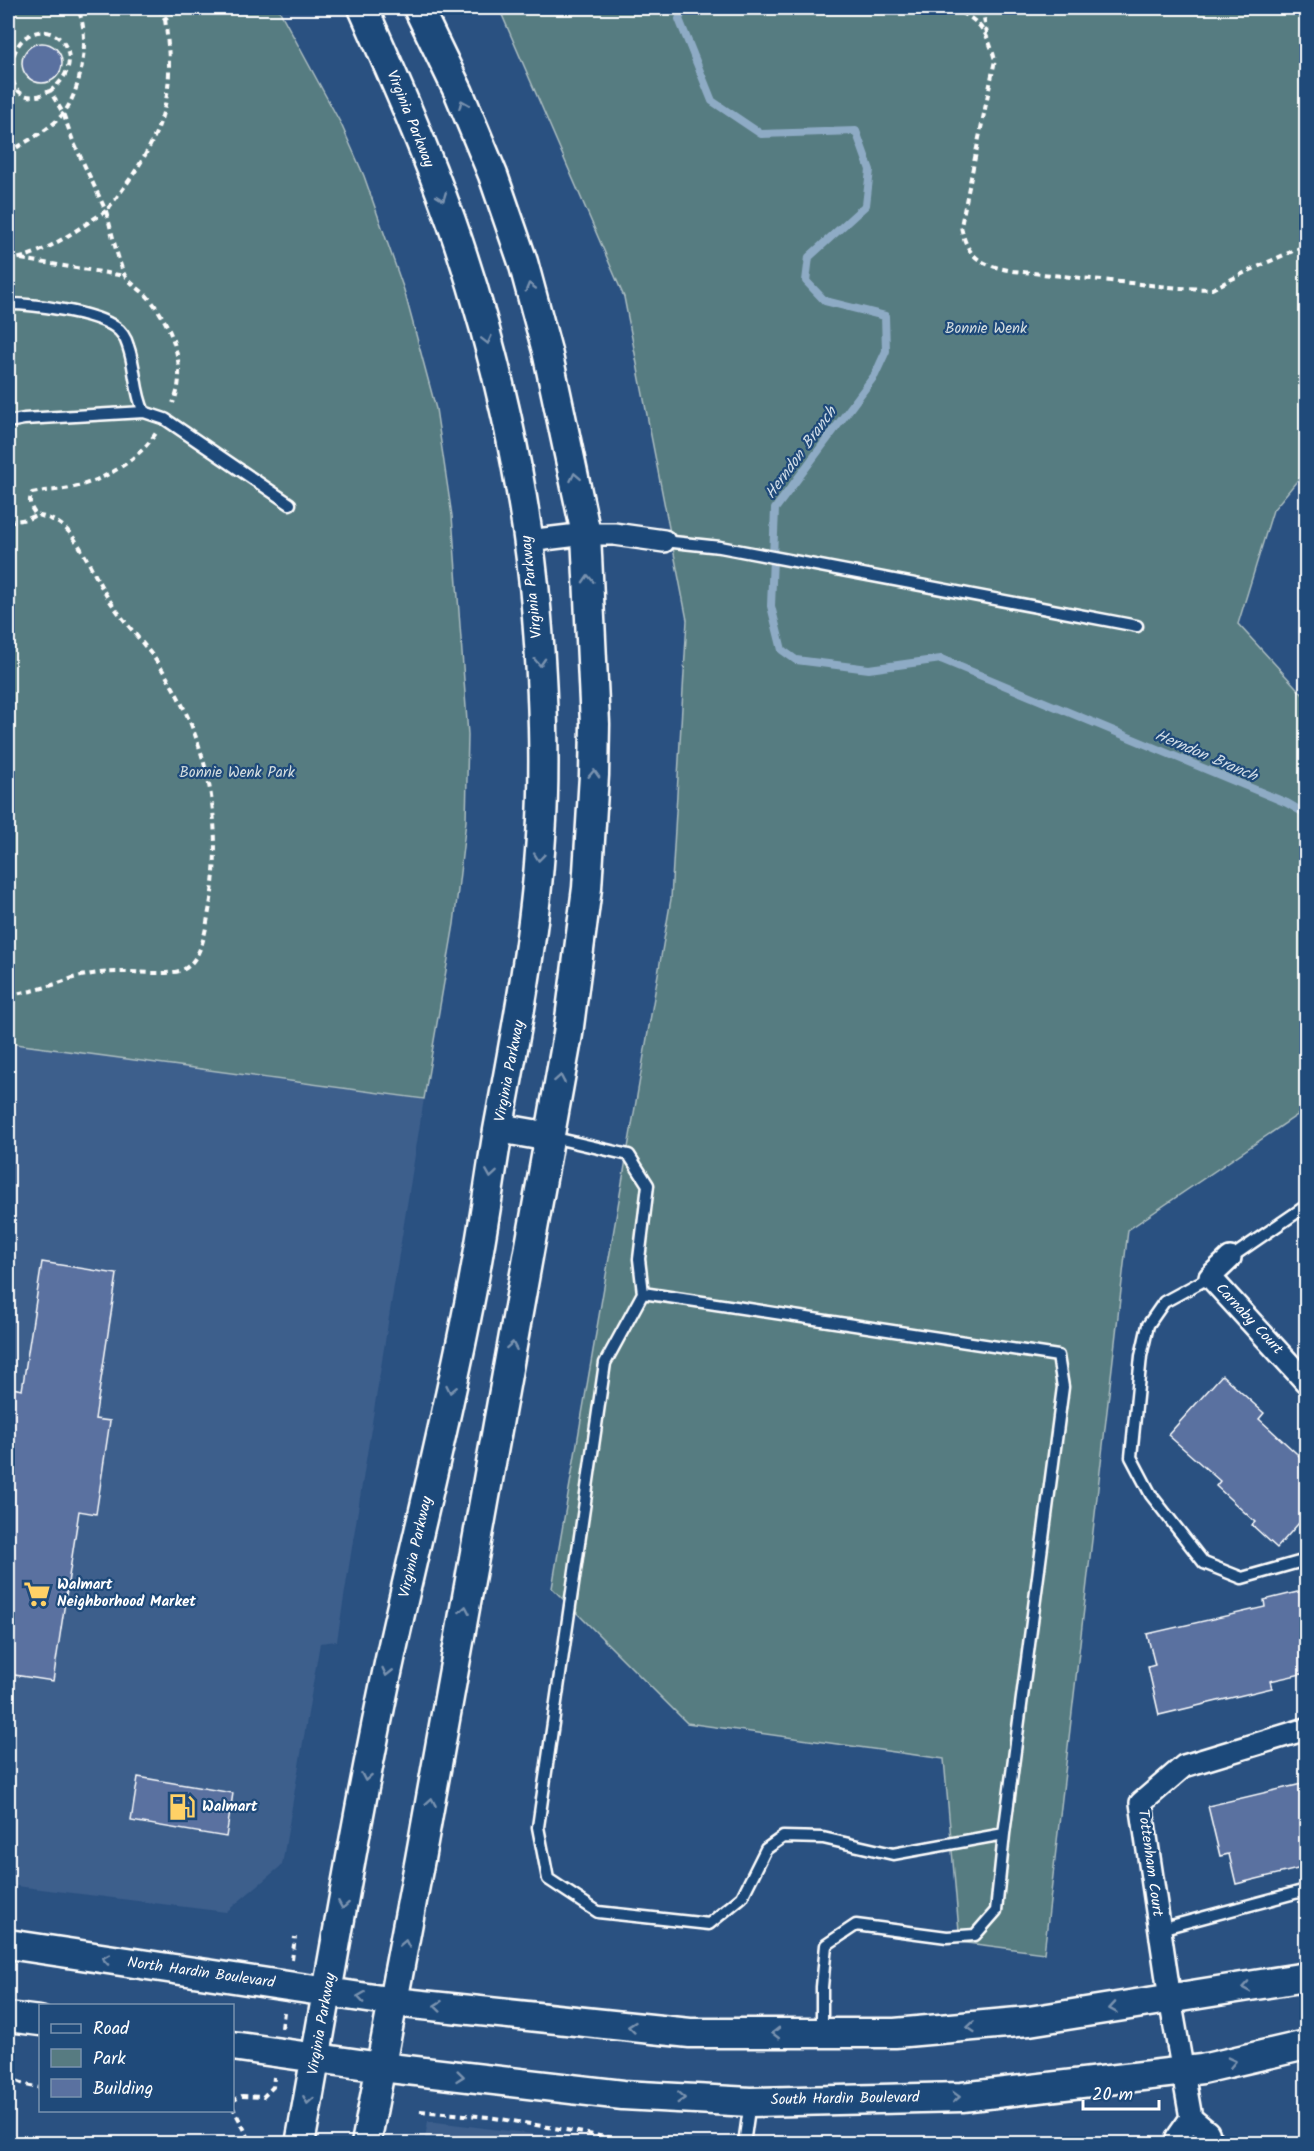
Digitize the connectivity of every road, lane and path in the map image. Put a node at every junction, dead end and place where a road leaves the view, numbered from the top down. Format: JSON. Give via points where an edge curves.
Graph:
{"nodes":[{"id":1,"x":77,"y":8,"type":"edge"},
{"id":2,"x":158,"y":8,"type":"edge"},
{"id":3,"x":177,"y":8,"type":"edge"},
{"id":4,"x":363,"y":8,"type":"edge"},
{"id":5,"x":418,"y":8,"type":"edge"},
{"id":6,"x":952,"y":8,"type":"edge"},
{"id":7,"x":982,"y":8,"type":"edge"},
{"id":8,"x":165,"y":19,"type":"junction"},
{"id":9,"x":988,"y":37,"type":"junction"},
{"id":10,"x":50,"y":91,"type":"junction"},
{"id":11,"x":63,"y":113,"type":"junction"},
{"id":12,"x":8,"y":153,"type":"edge"},
{"id":13,"x":106,"y":211,"type":"junction"},
{"id":14,"x":1306,"y":245,"type":"edge"},
{"id":15,"x":21,"y":258,"type":"junction"},
{"id":16,"x":8,"y":260,"type":"edge"},
{"id":17,"x":125,"y":276,"type":"junction"},
{"id":18,"x":8,"y":304,"type":"edge"},
{"id":19,"x":144,"y":412,"type":"junction"},
{"id":20,"x":165,"y":419,"type":"junction"},
{"id":21,"x":8,"y":422,"type":"edge"},
{"id":22,"x":290,"y":504,"type":"dead end"},
{"id":23,"x":36,"y":515,"type":"junction"},
{"id":24,"x":8,"y":522,"type":"edge"},
{"id":25,"x":586,"y":534,"type":"junction"},
{"id":26,"x":528,"y":541,"type":"junction"},
{"id":27,"x":664,"y":541,"type":"joint"},
{"id":28,"x":1137,"y":626,"type":"dead end"},
{"id":29,"x":8,"y":994,"type":"edge"},
{"id":30,"x":499,"y":1128,"type":"junction"},
{"id":31,"x":550,"y":1137,"type":"junction"},
{"id":32,"x":1306,"y":1206,"type":"edge"},
{"id":33,"x":1230,"y":1258,"type":"joint"},
{"id":34,"x":1210,"y":1277,"type":"junction"},
{"id":35,"x":643,"y":1293,"type":"junction"},
{"id":36,"x":1306,"y":1382,"type":"edge"},
{"id":37,"x":1306,"y":1560,"type":"edge"},
{"id":38,"x":1306,"y":1730,"type":"edge"},
{"id":39,"x":1004,"y":1834,"type":"junction"},
{"id":40,"x":1306,"y":1890,"type":"edge"},
{"id":41,"x":1160,"y":1929,"type":"junction"},
{"id":42,"x":295,"y":1937,"type":"dead end"},
{"id":43,"x":8,"y":1944,"type":"edge"},
{"id":44,"x":1306,"y":1977,"type":"edge"},
{"id":45,"x":288,"y":1985,"type":"junction"},
{"id":46,"x":328,"y":1992,"type":"junction"},
{"id":47,"x":1170,"y":1999,"type":"junction"},
{"id":48,"x":394,"y":2002,"type":"junction"},
{"id":49,"x":8,"y":2017,"type":"edge"},
{"id":50,"x":39,"y":2021,"type":"edge"},
{"id":51,"x":822,"y":2034,"type":"junction"},
{"id":52,"x":1306,"y":2045,"type":"edge"},
{"id":53,"x":234,"y":2046,"type":"edge"},
{"id":54,"x":278,"y":2052,"type":"junction"},
{"id":55,"x":316,"y":2056,"type":"junction"},
{"id":56,"x":381,"y":2067,"type":"junction"},
{"id":57,"x":1183,"y":2071,"type":"junction"},
{"id":58,"x":8,"y":2078,"type":"edge"},
{"id":59,"x":39,"y":2088,"type":"edge"},
{"id":60,"x":234,"y":2100,"type":"edge"},
{"id":61,"x":750,"y":2102,"type":"junction"},
{"id":62,"x":234,"y":2110,"type":"edge"},
{"id":63,"x":420,"y":2111,"type":"dead end"},
{"id":64,"x":1191,"y":2118,"type":"junction"},
{"id":65,"x":252,"y":2144,"type":"edge"},
{"id":66,"x":300,"y":2144,"type":"edge"},
{"id":67,"x":366,"y":2144,"type":"edge"},
{"id":68,"x":687,"y":2144,"type":"edge"},
{"id":69,"x":744,"y":2144,"type":"edge"},
{"id":70,"x":1177,"y":2144,"type":"edge"},
{"id":71,"x":1210,"y":2144,"type":"edge"}],
"edges":[{"from":1,"to":11,"type":"path","via":[[85,49],[77,85]]},
{"from":2,"to":8,"type":"path"},
{"from":3,"to":8,"type":"path"},
{"from":4,"to":26,"type":"main road","name":"Virginia Parkway","one_way":true,"via":[[418,137],[472,288],[520,479]]},
{"from":25,"to":5,"type":"main road","one_way":true,"via":[[547,351],[523,262],[493,175]]},
{"from":6,"to":9,"type":"path","via":[[980,26]]},
{"from":7,"to":9,"type":"path"},
{"from":8,"to":13,"type":"path","via":[[169,67],[165,106],[153,144]]},
{"from":9,"to":14,"type":"path","via":[[994,60],[961,226],[963,239],[978,260],[990,267],[1013,271],[1212,289]]},
{"from":10,"to":10,"type":"path","via":[[36,97],[22,93],[12,82],[10,65],[26,37],[47,33],[64,41],[68,71]]},
{"from":10,"to":11,"type":"path"},
{"from":11,"to":12,"type":"path","via":[[49,128]]},
{"from":11,"to":13,"type":"path"},
{"from":13,"to":15,"type":"path"},
{"from":13,"to":17,"type":"path"},
{"from":15,"to":16,"type":"path"},
{"from":15,"to":17,"type":"path"},
{"from":17,"to":20,"type":"path","via":[[160,313],[175,346],[178,387]]},
{"from":18,"to":19,"type":"lane","via":[[82,315],[118,328],[134,363],[137,399]]},
{"from":19,"to":20,"type":"lane"},
{"from":19,"to":21,"type":"lane"},
{"from":20,"to":22,"type":"lane"},
{"from":20,"to":23,"type":"path","via":[[144,448],[102,477],[74,487],[32,493],[30,507]]},
{"from":23,"to":24,"type":"path"},
{"from":23,"to":29,"type":"path","via":[[54,520],[68,530],[109,599],[152,656],[194,731],[211,786],[214,877],[200,948],[184,970],[96,973],[27,993]]},
{"from":25,"to":26,"type":"street"},
{"from":25,"to":27,"type":"street"},
{"from":31,"to":25,"type":"main road","one_way":true,"via":[[572,1001],[590,843],[595,724]]},
{"from":26,"to":30,"type":"main road","name":"Virginia Parkway","one_way":true,"via":[[543,715],[541,839],[520,1013]]},
{"from":27,"to":28,"type":"lane","via":[[720,547]]},
{"from":30,"to":31,"type":"main road"},
{"from":30,"to":46,"type":"main road","name":"Virginia Parkway","one_way":true,"via":[[468,1311],[376,1720]]},
{"from":31,"to":35,"type":"lane","via":[[629,1155],[648,1185],[639,1259]]},
{"from":48,"to":31,"type":"main road","one_way":true},
{"from":32,"to":33,"type":"lane"},
{"from":33,"to":34,"type":"street","name":"Carnaby Court"},
{"from":34,"to":36,"type":"street","name":"Carnaby Court"},
{"from":34,"to":37,"type":"lane","via":[[1164,1302],[1148,1325],[1131,1457],[1151,1495],[1204,1563],[1242,1578]]},
{"from":35,"to":39,"type":"lane","via":[[1058,1356],[1063,1387]]},
{"from":35,"to":39,"type":"lane","via":[[605,1363],[538,1827],[548,1879],[597,1912],[709,1924],[742,1897],[766,1849],[783,1837],[823,1838],[893,1854]]},
{"from":38,"to":41,"type":"street","name":"Tottenham Court","via":[[1184,1766],[1141,1803]]},
{"from":39,"to":51,"type":"lane","via":[[996,1911],[975,1935],[947,1936],[856,1925],[826,1946]]},
{"from":40,"to":41,"type":"lane"},
{"from":41,"to":47,"type":"street","name":"Tottenham Court"},
{"from":42,"to":45,"type":"path"},
{"from":45,"to":43,"type":"main road","name":"North Hardin Boulevard","one_way":true},
{"from":44,"to":47,"type":"main road","one_way":true},
{"from":45,"to":46,"type":"main road","name":"North Hardin Boulevard"},
{"from":45,"to":54,"type":"path"},
{"from":48,"to":46,"type":"main road","name":"North Hardin Boulevard","one_way":true},
{"from":46,"to":55,"type":"main road","name":"Virginia Parkway"},
{"from":47,"to":51,"type":"main road","one_way":true,"via":[[1029,2022],[895,2033]]},
{"from":47,"to":57,"type":"street","name":"Tottenham Court"},
{"from":51,"to":48,"type":"main road","one_way":true,"via":[[690,2033]]},
{"from":48,"to":56,"type":"main road"},
{"from":49,"to":50,"type":"main road"},
{"from":57,"to":52,"type":"main road","name":"South Hardin Boulevard","one_way":true},
{"from":53,"to":54,"type":"main road"},
{"from":54,"to":55,"type":"main road"},
{"from":54,"to":60,"type":"path","via":[[273,2087],[263,2097],[243,2096]]},
{"from":55,"to":56,"type":"main road"},
{"from":55,"to":66,"type":"main road","name":"Virginia Parkway","one_way":true},
{"from":56,"to":61,"type":"main road","name":"South Hardin Boulevard","one_way":true,"via":[[623,2095]]},
{"from":56,"to":67,"type":"main road"},
{"from":61,"to":57,"type":"main road","name":"South Hardin Boulevard","one_way":true,"via":[[962,2097]]},
{"from":57,"to":64,"type":"street","name":"Tottenham Court"},
{"from":58,"to":59,"type":"path"},
{"from":61,"to":69,"type":"lane"},
{"from":62,"to":65,"type":"path"},
{"from":63,"to":68,"type":"path","via":[[489,2117],[618,2139]]},
{"from":64,"to":70,"type":"street"},
{"from":64,"to":71,"type":"street","via":[[1208,2132]]}]}
